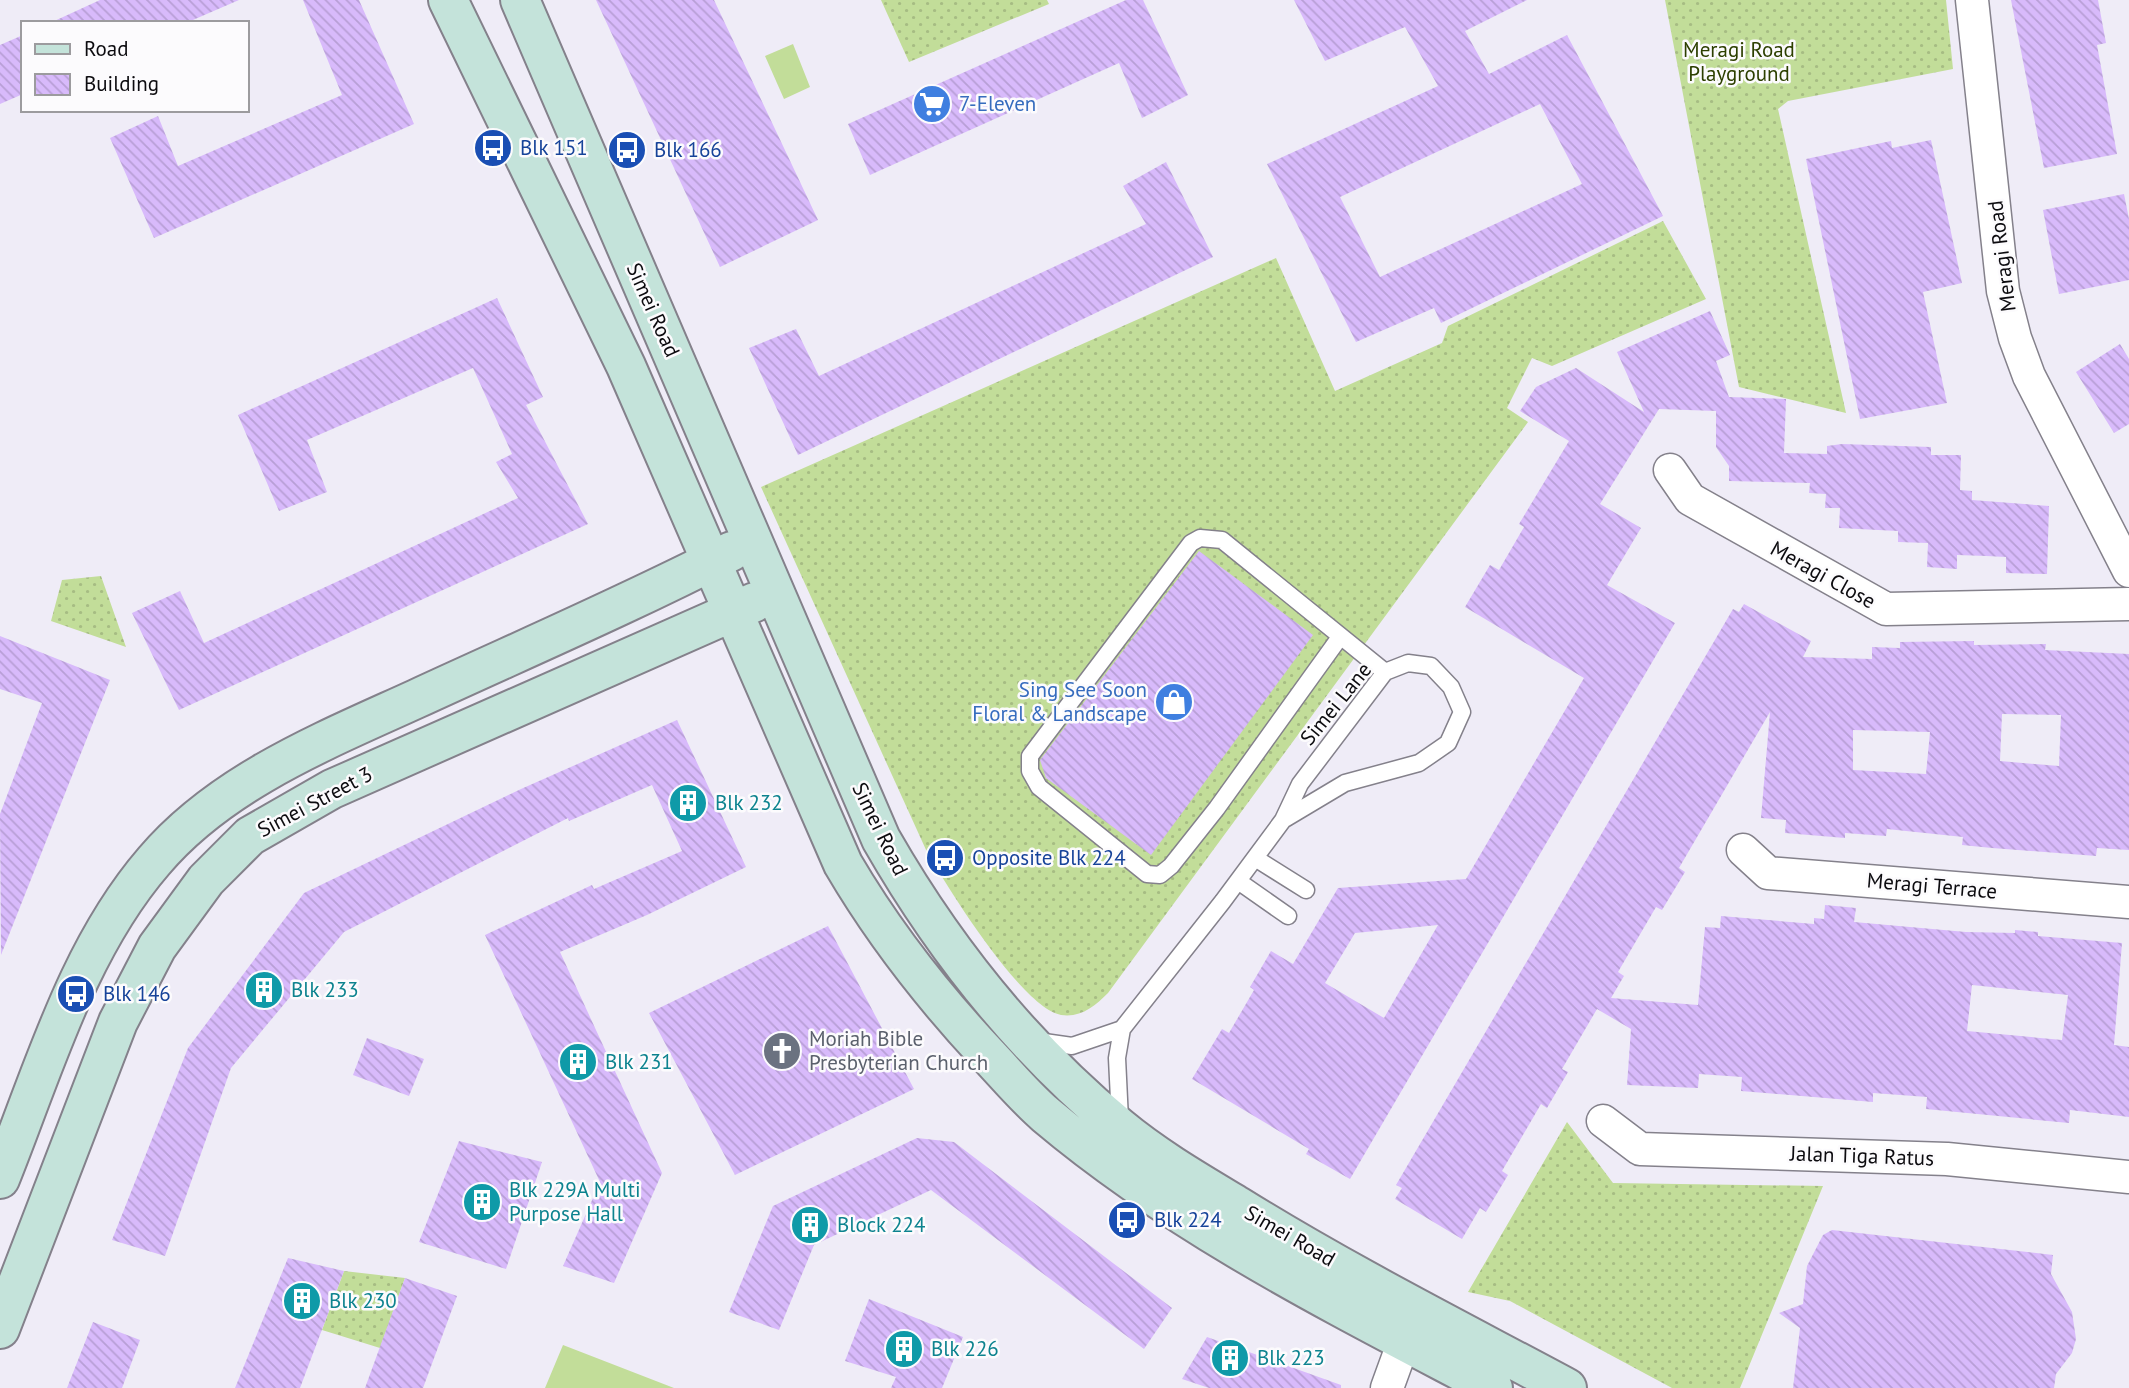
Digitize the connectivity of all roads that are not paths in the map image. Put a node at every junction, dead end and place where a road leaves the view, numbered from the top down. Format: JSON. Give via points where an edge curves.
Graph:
{"nodes":[{"id":1,"x":520,"y":0,"type":"edge"},
{"id":2,"x":1972,"y":0,"type":"edge"},
{"id":3,"x":458,"y":3,"type":"edge"},
{"id":4,"x":648,"y":357,"type":"junction"},
{"id":5,"x":1670,"y":470,"type":"dead end"},
{"id":6,"x":753,"y":540,"type":"junction"},
{"id":7,"x":710,"y":562,"type":"junction"},
{"id":8,"x":2129,"y":570,"type":"edge"},
{"id":9,"x":776,"y":592,"type":"junction"},
{"id":10,"x":2129,"y":604,"type":"edge"},
{"id":11,"x":733,"y":611,"type":"junction"},
{"id":12,"x":1340,"y":637,"type":"junction"},
{"id":13,"x":1385,"y":672,"type":"junction"},
{"id":14,"x":1283,"y":820,"type":"junction"},
{"id":15,"x":881,"y":839,"type":"junction"},
{"id":16,"x":1743,"y":850,"type":"dead end"},
{"id":17,"x":1255,"y":858,"type":"junction"},
{"id":18,"x":843,"y":864,"type":"junction"},
{"id":19,"x":1238,"y":881,"type":"junction"},
{"id":20,"x":1306,"y":890,"type":"dead end"},
{"id":21,"x":2129,"y":902,"type":"edge"},
{"id":22,"x":1288,"y":916,"type":"dead end"},
{"id":23,"x":1122,"y":1029,"type":"junction"},
{"id":24,"x":1027,"y":1040,"type":"junction"},
{"id":25,"x":1603,"y":1121,"type":"dead end"},
{"id":26,"x":1121,"y":1129,"type":"junction"},
{"id":27,"x":2129,"y":1177,"type":"edge"},
{"id":28,"x":0,"y":1179,"type":"edge"},
{"id":29,"x":1410,"y":1325,"type":"junction"},
{"id":30,"x":0,"y":1329,"type":"edge"},
{"id":31,"x":1387,"y":1388,"type":"edge"},
{"id":32,"x":1493,"y":1388,"type":"edge"},
{"id":33,"x":1567,"y":1388,"type":"edge"}],
"edges":[{"from":1,"to":4,"type":"main road","name":"Simei Road"},
{"from":2,"to":8,"type":"street","name":"Meragi Road","via":[[2003,291],[2014,338]]},
{"from":3,"to":4,"type":"main road","name":"Simei Road"},
{"from":4,"to":6,"type":"main road","name":"Simei Road"},
{"from":4,"to":7,"type":"main road","name":"Simei Road"},
{"from":5,"to":10,"type":"street","name":"Meragi Close","via":[[1690,499],[1886,609]]},
{"from":6,"to":7,"type":"main road"},
{"from":6,"to":9,"type":"main road","name":"Simei Road"},
{"from":7,"to":11,"type":"main road","name":"Simei Road"},
{"from":7,"to":28,"type":"main road","via":[[318,744],[215,803],[154,861],[108,929],[79,981]]},
{"from":9,"to":11,"type":"main road","name":"Simei Street 3"},
{"from":9,"to":15,"type":"main road","name":"Simei Road"},
{"from":11,"to":18,"type":"main road","name":"Simei Road"},
{"from":11,"to":30,"type":"main road","name":"Simei Street 3","via":[[332,789],[250,836],[206,880],[157,947],[118,1022]]},
{"from":12,"to":12,"type":"lane","via":[[1160,875],[1147,874],[1039,788],[1030,771],[1030,756],[1191,543],[1200,538],[1222,540]]},
{"from":12,"to":13,"type":"lane"},
{"from":13,"to":14,"type":"lane","name":"Simei Lane","via":[[1300,784]]},
{"from":13,"to":14,"type":"lane","name":"Simei Lane","via":[[1408,663],[1432,666],[1451,687],[1462,712],[1448,743],[1419,763],[1345,783]]},
{"from":14,"to":17,"type":"lane","name":"Simei Lane"},
{"from":15,"to":18,"type":"main road","via":[[858,835],[846,848]]},
{"from":15,"to":24,"type":"main road","name":"Simei Road","via":[[921,909],[961,964]]},
{"from":16,"to":21,"type":"street","name":"Meragi Terrace","via":[[1768,873]]},
{"from":17,"to":19,"type":"lane","name":"Simei Lane"},
{"from":17,"to":20,"type":"lane"},
{"from":18,"to":29,"type":"main road","name":"Simei Road","via":[[931,993],[1044,1113],[1183,1214],[1282,1278]]},
{"from":19,"to":22,"type":"lane"},
{"from":19,"to":23,"type":"lane","name":"Simei Lane"},
{"from":23,"to":24,"type":"lane","via":[[1072,1046]]},
{"from":23,"to":26,"type":"lane","via":[[1116,1081]]},
{"from":24,"to":26,"type":"main road","name":"Simei Road"},
{"from":25,"to":27,"type":"street","name":"Jalan Tiga Ratus","via":[[1640,1149],[1947,1158]]},
{"from":26,"to":29,"type":"main road","name":"Simei Road","via":[[1296,1242]]},
{"from":29,"to":31,"type":"street"},
{"from":29,"to":32,"type":"main road","name":"Simei Road"},
{"from":29,"to":33,"type":"main road","name":"Simei Road"}]}
